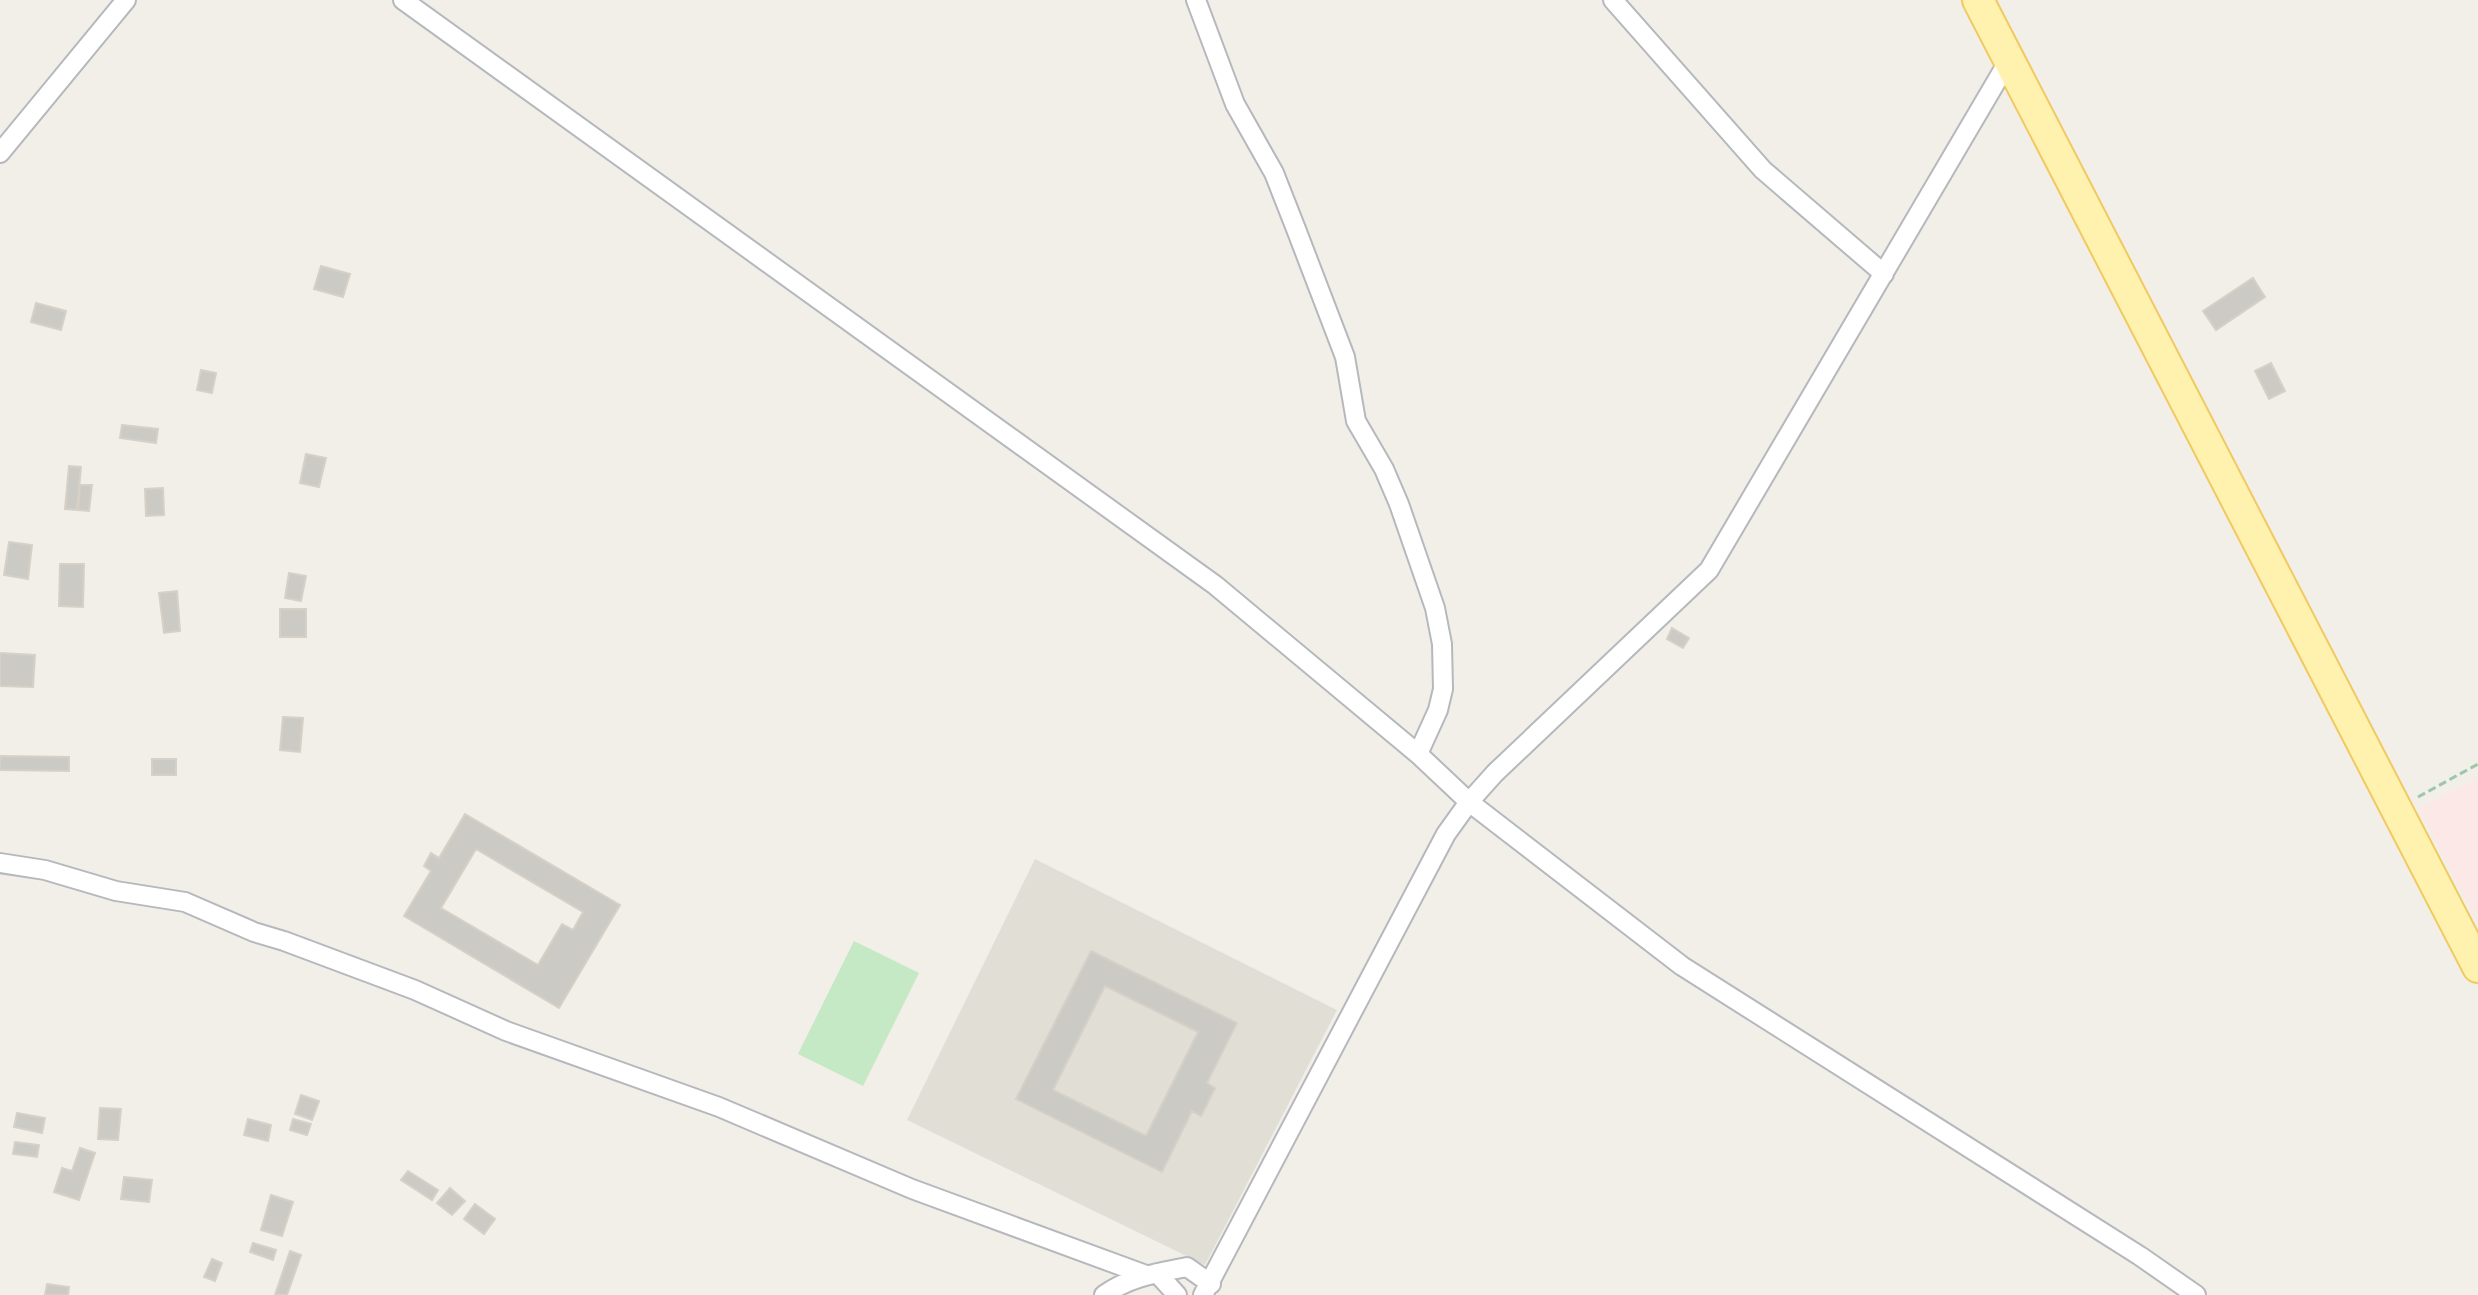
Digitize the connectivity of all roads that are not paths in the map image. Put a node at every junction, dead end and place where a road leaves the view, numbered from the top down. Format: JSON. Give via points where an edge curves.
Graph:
{"nodes":[{"id":1,"x":126,"y":0,"type":"edge"},
{"id":2,"x":403,"y":0,"type":"edge"},
{"id":3,"x":1196,"y":0,"type":"edge"},
{"id":4,"x":1613,"y":0,"type":"edge"},
{"id":5,"x":1978,"y":0,"type":"edge"},
{"id":6,"x":2009,"y":60,"type":"junction"},
{"id":7,"x":0,"y":153,"type":"edge"},
{"id":8,"x":1884,"y":274,"type":"junction"},
{"id":9,"x":1418,"y":754,"type":"junction"},
{"id":10,"x":1469,"y":802,"type":"junction"},
{"id":11,"x":0,"y":863,"type":"edge"},
{"id":12,"x":2478,"y":967,"type":"edge"},
{"id":13,"x":1152,"y":1274,"type":"junction"},
{"id":14,"x":1207,"y":1290,"type":"edge"},
{"id":15,"x":1104,"y":1295,"type":"edge"},
{"id":16,"x":1177,"y":1295,"type":"edge"},
{"id":17,"x":2196,"y":1295,"type":"edge"}],
"edges":[{"from":1,"to":7,"type":"street"},
{"from":2,"to":9,"type":"street","via":[[1215,585]]},
{"from":3,"to":9,"type":"street","via":[[1235,104],[1274,173],[1345,357],[1356,421],[1394,492],[1435,608],[1443,689]]},
{"from":4,"to":8,"type":"street","via":[[1763,170]]},
{"from":5,"to":6,"type":"main road"},
{"from":6,"to":8,"type":"street"},
{"from":6,"to":12,"type":"main road"},
{"from":8,"to":10,"type":"street","via":[[1709,570]]},
{"from":9,"to":10,"type":"street"},
{"from":10,"to":14,"type":"street","via":[[1446,834]]},
{"from":10,"to":17,"type":"street","via":[[1682,966]]},
{"from":11,"to":13,"type":"street","via":[[185,902],[415,990],[506,1031],[719,1107],[912,1189]]},
{"from":13,"to":14,"type":"street","via":[[1187,1267]]},
{"from":13,"to":15,"type":"street"},
{"from":13,"to":16,"type":"street"}]}
